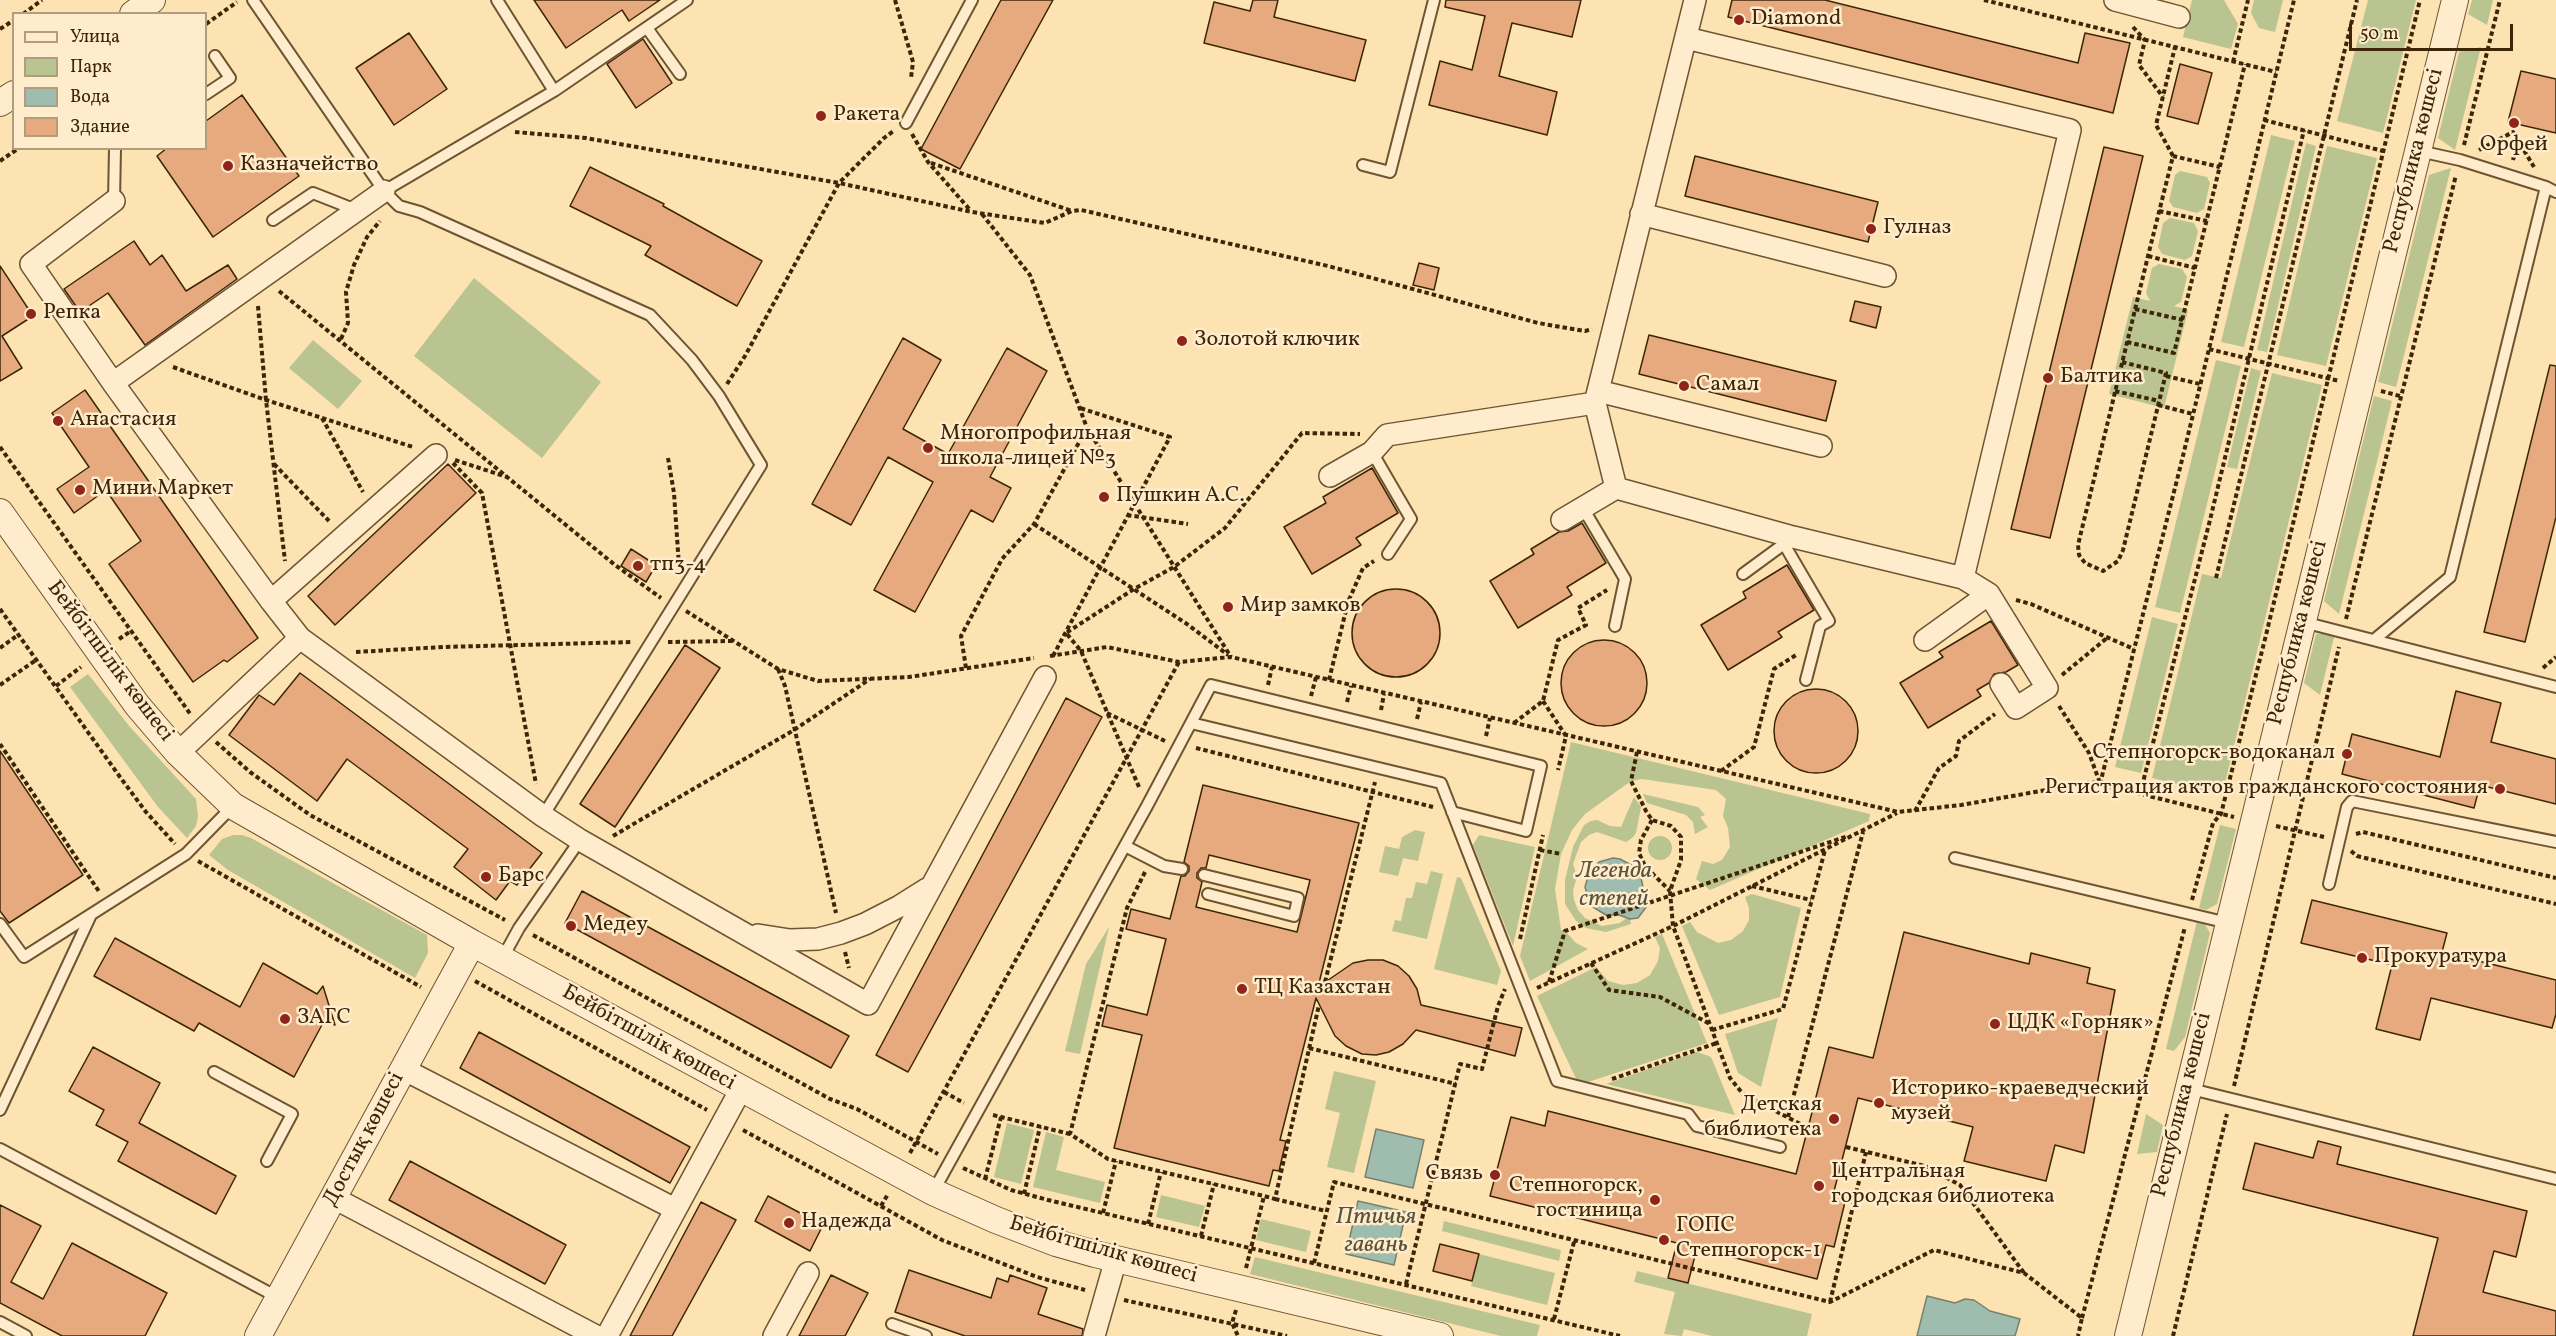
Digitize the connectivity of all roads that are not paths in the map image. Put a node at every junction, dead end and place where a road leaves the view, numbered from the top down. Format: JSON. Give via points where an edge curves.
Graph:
{"nodes":[{"id":1,"x":152,"y":0,"type":"edge"},
{"id":2,"x":253,"y":0,"type":"edge"},
{"id":3,"x":497,"y":0,"type":"edge"},
{"id":4,"x":687,"y":0,"type":"edge"},
{"id":5,"x":972,"y":0,"type":"edge"},
{"id":6,"x":1434,"y":0,"type":"edge"},
{"id":7,"x":1695,"y":0,"type":"edge"},
{"id":8,"x":2115,"y":0,"type":"edge"},
{"id":9,"x":2455,"y":0,"type":"edge"},
{"id":10,"x":137,"y":12,"type":"edge"},
{"id":11,"x":2179,"y":17,"type":"dead end"},
{"id":12,"x":647,"y":28,"type":"junction"},
{"id":13,"x":1686,"y":38,"type":"junction"},
{"id":14,"x":215,"y":56,"type":"dead end"},
{"id":15,"x":680,"y":74,"type":"dead end"},
{"id":16,"x":555,"y":91,"type":"junction"},
{"id":17,"x":207,"y":93,"type":"edge"},
{"id":18,"x":906,"y":123,"type":"road end"},
{"id":19,"x":116,"y":150,"type":"edge"},
{"id":20,"x":2418,"y":151,"type":"junction"},
{"id":21,"x":1363,"y":165,"type":"dead end"},
{"id":22,"x":2551,"y":189,"type":"edge"},
{"id":23,"x":384,"y":191,"type":"junction"},
{"id":24,"x":114,"y":201,"type":"joint"},
{"id":25,"x":356,"y":211,"type":"junction"},
{"id":26,"x":1641,"y":214,"type":"junction"},
{"id":27,"x":273,"y":220,"type":"dead end"},
{"id":28,"x":1885,"y":276,"type":"dead end"},
{"id":29,"x":113,"y":383,"type":"junction"},
{"id":30,"x":1596,"y":397,"type":"junction"},
{"id":31,"x":1821,"y":446,"type":"dead end"},
{"id":32,"x":1372,"y":452,"type":"junction"},
{"id":33,"x":436,"y":454,"type":"road end"},
{"id":34,"x":1330,"y":476,"type":"dead end"},
{"id":35,"x":1616,"y":488,"type":"junction"},
{"id":36,"x":1583,"y":508,"type":"junction"},
{"id":37,"x":0,"y":512,"type":"edge"},
{"id":38,"x":1562,"y":520,"type":"dead end"},
{"id":39,"x":1788,"y":541,"type":"junction"},
{"id":40,"x":1388,"y":554,"type":"road end"},
{"id":41,"x":1743,"y":574,"type":"dead end"},
{"id":42,"x":1963,"y":578,"type":"junction"},
{"id":43,"x":1989,"y":594,"type":"junction"},
{"id":44,"x":271,"y":601,"type":"junction"},
{"id":45,"x":2302,"y":622,"type":"junction"},
{"id":46,"x":1614,"y":626,"type":"dead end"},
{"id":47,"x":300,"y":638,"type":"junction"},
{"id":48,"x":2375,"y":639,"type":"junction"},
{"id":49,"x":1925,"y":640,"type":"dead end"},
{"id":50,"x":1045,"y":677,"type":"road end"},
{"id":51,"x":1806,"y":680,"type":"dead end"},
{"id":52,"x":2556,"y":687,"type":"edge"},
{"id":53,"x":2007,"y":692,"type":"road end"},
{"id":54,"x":1191,"y":723,"type":"junction"},
{"id":55,"x":178,"y":753,"type":"junction"},
{"id":56,"x":233,"y":806,"type":"junction"},
{"id":57,"x":1452,"y":812,"type":"junction"},
{"id":58,"x":543,"y":816,"type":"junction"},
{"id":59,"x":2556,"y":842,"type":"edge"},
{"id":60,"x":587,"y":844,"type":"junction"},
{"id":61,"x":1125,"y":846,"type":"junction"},
{"id":62,"x":1955,"y":858,"type":"dead end"},
{"id":63,"x":1182,"y":870,"type":"dead end"},
{"id":64,"x":1204,"y":875,"type":"dead end"},
{"id":65,"x":2329,"y":885,"type":"dead end"},
{"id":66,"x":930,"y":886,"type":"junction"},
{"id":67,"x":1208,"y":894,"type":"dead end"},
{"id":68,"x":90,"y":916,"type":"junction"},
{"id":69,"x":2228,"y":923,"type":"junction"},
{"id":70,"x":0,"y":924,"type":"edge"},
{"id":71,"x":737,"y":929,"type":"junction"},
{"id":72,"x":472,"y":943,"type":"junction"},
{"id":73,"x":502,"y":959,"type":"junction"},
{"id":74,"x":403,"y":1069,"type":"junction"},
{"id":75,"x":214,"y":1072,"type":"dead end"},
{"id":76,"x":2187,"y":1088,"type":"junction"},
{"id":77,"x":741,"y":1089,"type":"junction"},
{"id":78,"x":0,"y":1110,"type":"edge"},
{"id":79,"x":1780,"y":1147,"type":"dead end"},
{"id":80,"x":0,"y":1149,"type":"edge"},
{"id":81,"x":267,"y":1161,"type":"dead end"},
{"id":82,"x":2556,"y":1179,"type":"edge"},
{"id":83,"x":933,"y":1192,"type":"junction"},
{"id":84,"x":334,"y":1197,"type":"junction"},
{"id":85,"x":675,"y":1209,"type":"junction"},
{"id":86,"x":1116,"y":1259,"type":"junction"},
{"id":87,"x":808,"y":1273,"type":"dead end"},
{"id":88,"x":279,"y":1298,"type":"junction"},
{"id":89,"x":0,"y":1322,"type":"edge"},
{"id":90,"x":892,"y":1324,"type":"dead end"},
{"id":91,"x":262,"y":1335,"type":"edge"},
{"id":92,"x":26,"y":1336,"type":"edge"},
{"id":93,"x":596,"y":1336,"type":"edge"},
{"id":94,"x":607,"y":1336,"type":"edge"},
{"id":95,"x":774,"y":1336,"type":"edge"},
{"id":96,"x":926,"y":1336,"type":"edge"},
{"id":97,"x":1094,"y":1336,"type":"edge"},
{"id":98,"x":1440,"y":1336,"type":"edge"},
{"id":99,"x":2127,"y":1336,"type":"edge"}],
"edges":[{"from":1,"to":10,"type":"street"},
{"from":2,"to":23,"type":"lane"},
{"from":3,"to":16,"type":"lane"},
{"from":4,"to":12,"type":"lane"},
{"from":5,"to":18,"type":"lane"},
{"from":6,"to":21,"type":"lane","via":[[1390,172]]},
{"from":7,"to":13,"type":"street"},
{"from":8,"to":11,"type":"street"},
{"from":9,"to":20,"type":"street","name":"Республика көшесі"},
{"from":12,"to":15,"type":"lane"},
{"from":12,"to":16,"type":"lane"},
{"from":13,"to":26,"type":"street"},
{"from":13,"to":42,"type":"street","via":[[2070,130]]},
{"from":14,"to":17,"type":"lane","via":[[230,78]]},
{"from":16,"to":23,"type":"lane"},
{"from":19,"to":24,"type":"lane"},
{"from":20,"to":22,"type":"lane"},
{"from":20,"to":45,"type":"street","name":"Республика көшесі"},
{"from":22,"to":48,"type":"lane","via":[[2450,578]]},
{"from":23,"to":25,"type":"street"},
{"from":23,"to":58,"type":"lane","via":[[399,206],[650,315],[719,396],[761,465]]},
{"from":24,"to":29,"type":"street","via":[[31,264]]},
{"from":25,"to":27,"type":"lane","via":[[313,193]]},
{"from":25,"to":29,"type":"street"},
{"from":26,"to":28,"type":"street"},
{"from":26,"to":30,"type":"street"},
{"from":29,"to":44,"type":"street"},
{"from":30,"to":31,"type":"street"},
{"from":30,"to":32,"type":"street","via":[[1387,435]]},
{"from":30,"to":35,"type":"street"},
{"from":32,"to":34,"type":"street"},
{"from":32,"to":40,"type":"lane","via":[[1411,519]]},
{"from":33,"to":44,"type":"street"},
{"from":35,"to":36,"type":"street"},
{"from":35,"to":39,"type":"street"},
{"from":36,"to":38,"type":"street"},
{"from":36,"to":46,"type":"lane","via":[[1624,579]]},
{"from":37,"to":55,"type":"street","name":"Бейбітшілік көшесі","via":[[117,680]]},
{"from":39,"to":41,"type":"lane"},
{"from":39,"to":42,"type":"street"},
{"from":39,"to":51,"type":"lane","via":[[1829,621],[1820,626]]},
{"from":42,"to":43,"type":"street"},
{"from":43,"to":49,"type":"street"},
{"from":43,"to":53,"type":"street","via":[[2047,688],[2016,708]]},
{"from":44,"to":47,"type":"street"},
{"from":45,"to":48,"type":"lane"},
{"from":45,"to":69,"type":"street","name":"Республика көшесі"},
{"from":47,"to":55,"type":"street"},
{"from":47,"to":58,"type":"street"},
{"from":48,"to":52,"type":"lane"},
{"from":50,"to":66,"type":"street"},
{"from":54,"to":57,"type":"lane","via":[[1441,783]]},
{"from":54,"to":57,"type":"lane","via":[[1211,685],[1541,766],[1526,831]]},
{"from":54,"to":61,"type":"lane"},
{"from":55,"to":56,"type":"street","name":"Бейбітшілік көшесі"},
{"from":56,"to":68,"type":"lane","via":[[186,854]]},
{"from":56,"to":72,"type":"street","name":"Бейбітшілік көшесі"},
{"from":57,"to":79,"type":"lane","via":[[1557,1081],[1688,1114],[1697,1126]]},
{"from":58,"to":60,"type":"street"},
{"from":59,"to":65,"type":"lane","via":[[2352,801],[2338,839]]},
{"from":60,"to":71,"type":"street"},
{"from":60,"to":73,"type":"lane","via":[[519,928]]},
{"from":61,"to":63,"type":"lane","via":[[1164,866]]},
{"from":61,"to":83,"type":"lane"},
{"from":62,"to":69,"type":"lane"},
{"from":64,"to":67,"type":"lane","via":[[1298,898],[1294,916]]},
{"from":66,"to":71,"type":"street","via":[[865,924],[818,939],[789,940]]},
{"from":66,"to":71,"type":"street","via":[[868,1004]]},
{"from":68,"to":70,"type":"lane","via":[[24,957]]},
{"from":68,"to":78,"type":"lane"},
{"from":69,"to":76,"type":"street","name":"Республика көшесі"},
{"from":72,"to":73,"type":"street","name":"Бейбітшілік көшесі"},
{"from":72,"to":74,"type":"street","name":"Достық көшесі"},
{"from":73,"to":77,"type":"street","name":"Бейбітшілік көшесі"},
{"from":74,"to":84,"type":"street","name":"Достық көшесі"},
{"from":74,"to":85,"type":"street"},
{"from":75,"to":81,"type":"lane","via":[[292,1114]]},
{"from":76,"to":82,"type":"lane"},
{"from":76,"to":99,"type":"street","name":"Республика көшесі"},
{"from":77,"to":83,"type":"street","name":"Бейбітшілік көшесі"},
{"from":77,"to":85,"type":"street"},
{"from":80,"to":88,"type":"lane"},
{"from":83,"to":86,"type":"street","name":"Бейбітшілік көшесі","via":[[1024,1232]]},
{"from":84,"to":88,"type":"street","name":"Достық көшесі"},
{"from":84,"to":93,"type":"street"},
{"from":85,"to":94,"type":"street"},
{"from":86,"to":97,"type":"street"},
{"from":86,"to":98,"type":"street","name":"Бейбітшілік көшесі"},
{"from":87,"to":95,"type":"street"},
{"from":88,"to":91,"type":"street","name":"Достық көшесі"},
{"from":89,"to":92,"type":"lane"},
{"from":90,"to":96,"type":"lane"}]}
